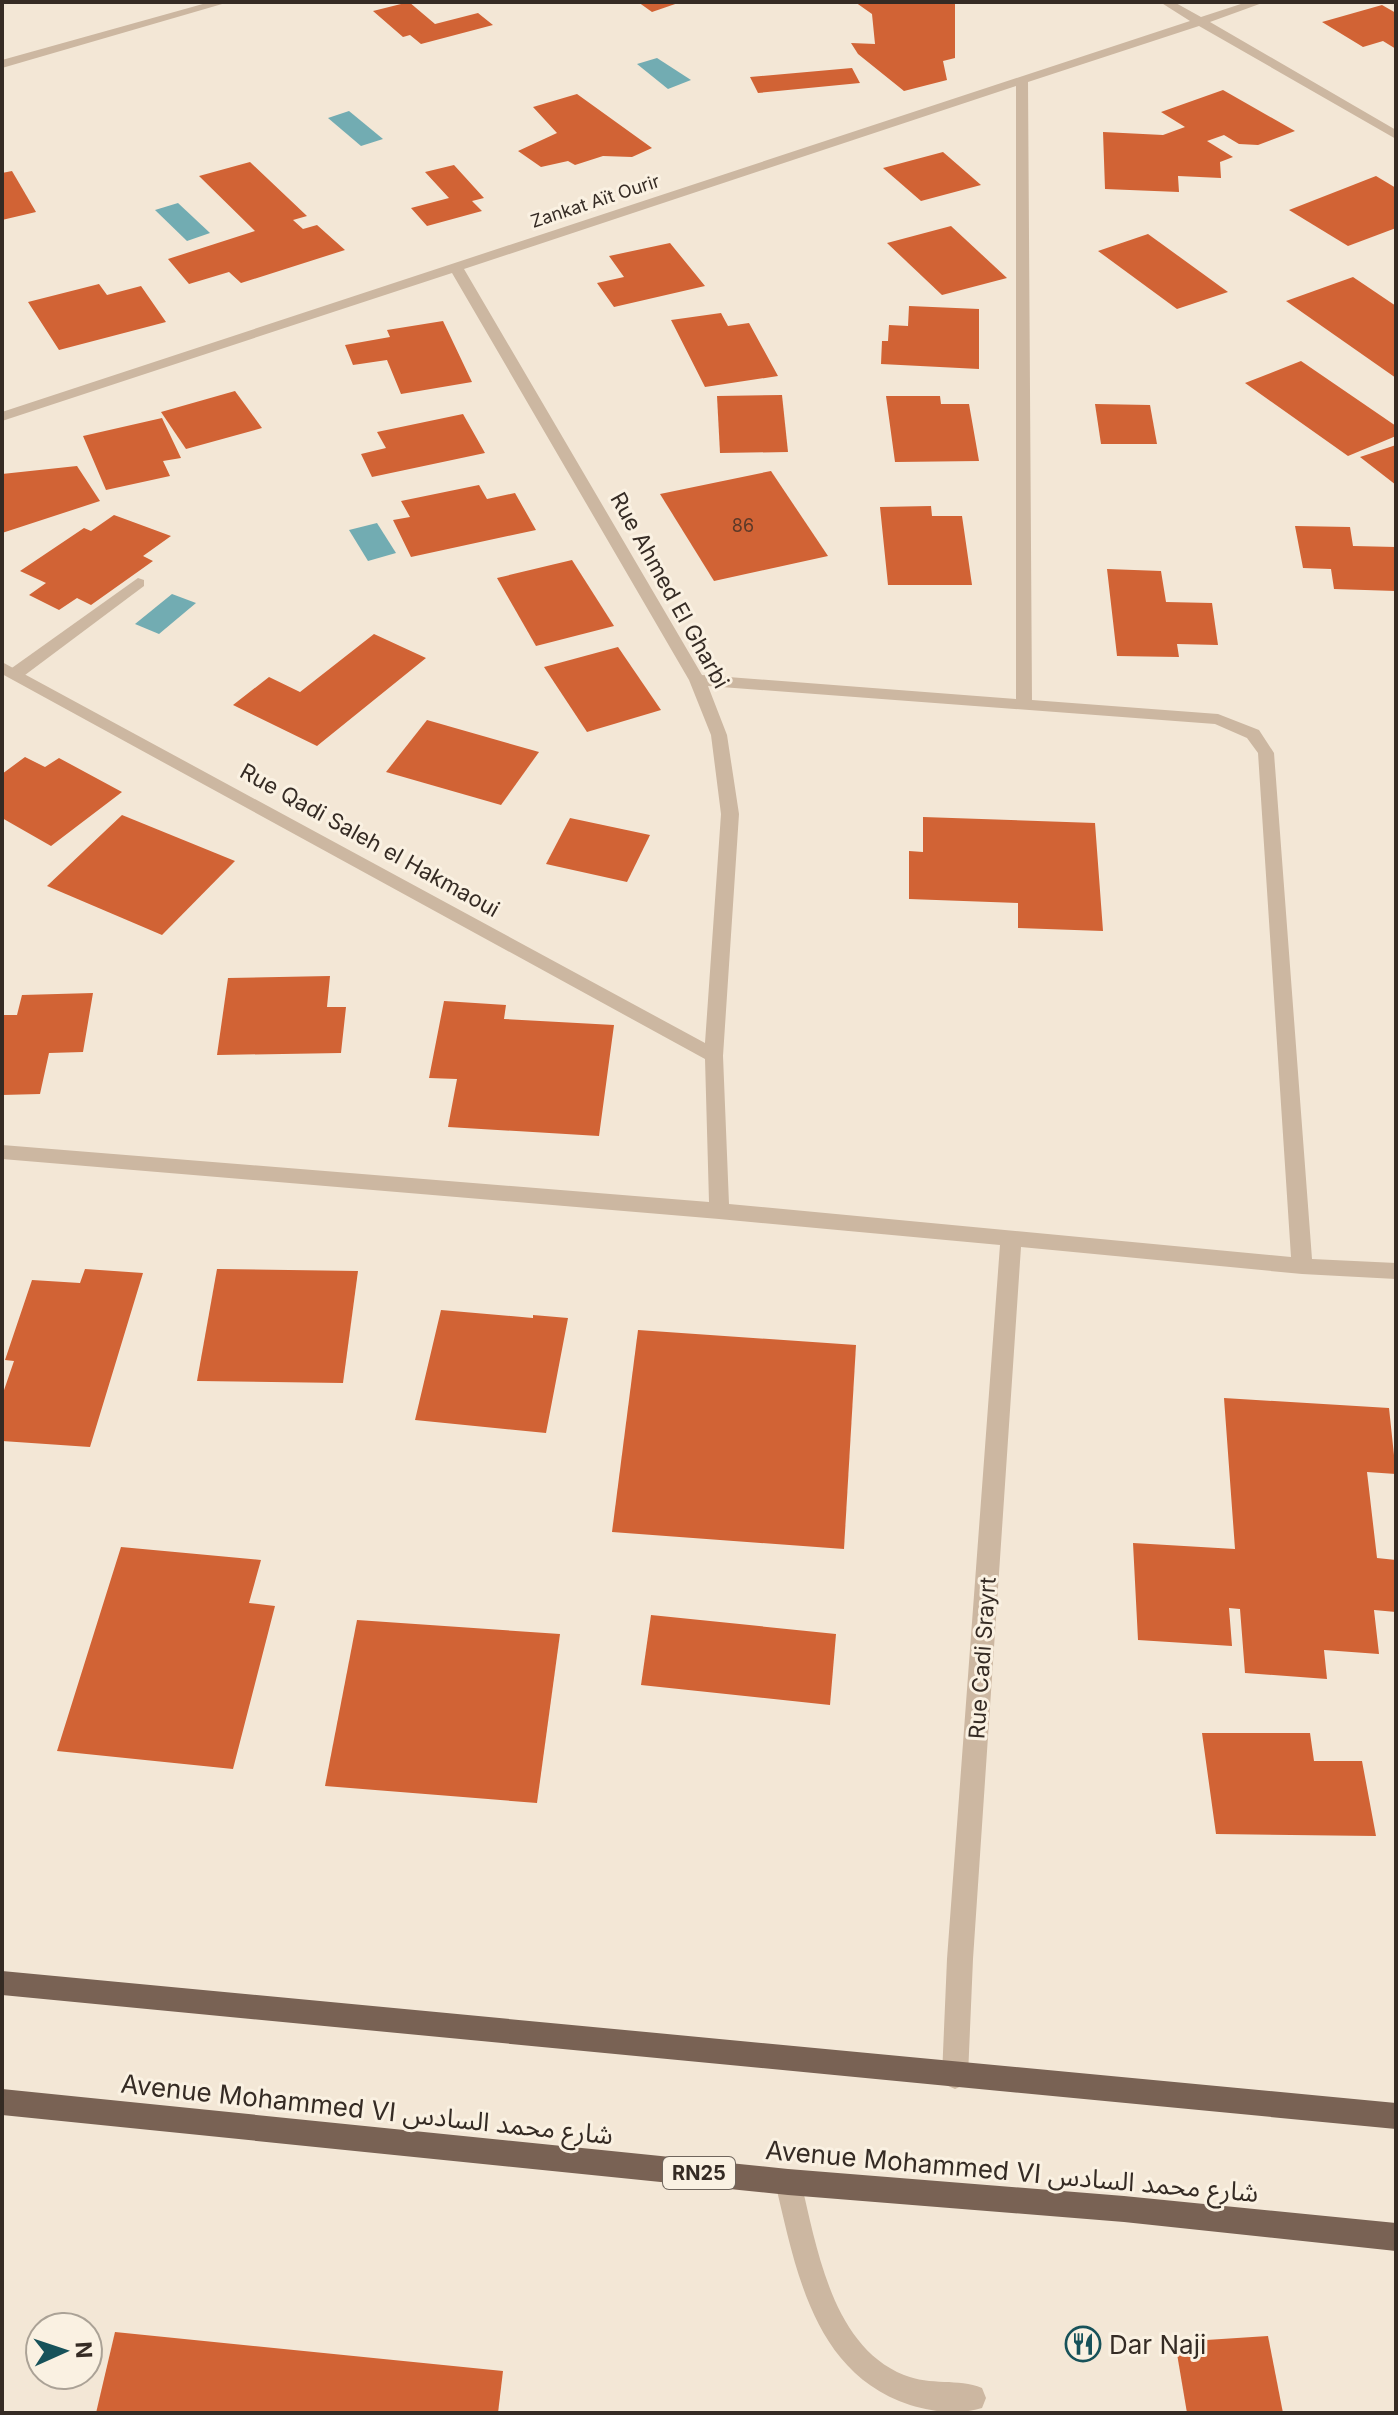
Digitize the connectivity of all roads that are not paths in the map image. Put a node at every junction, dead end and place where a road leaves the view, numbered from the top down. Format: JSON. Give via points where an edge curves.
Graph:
{"nodes":[{"id":1,"x":223,"y":2,"type":"edge"},
{"id":2,"x":1166,"y":2,"type":"edge"},
{"id":3,"x":1259,"y":2,"type":"edge"},
{"id":4,"x":1201,"y":22,"type":"junction"},
{"id":5,"x":2,"y":64,"type":"edge"},
{"id":6,"x":1022,"y":82,"type":"junction"},
{"id":7,"x":1396,"y":135,"type":"edge"},
{"id":8,"x":455,"y":266,"type":"junction"},
{"id":9,"x":2,"y":417,"type":"edge"},
{"id":10,"x":138,"y":583,"type":"dead end"},
{"id":11,"x":8,"y":670,"type":"edge"},
{"id":12,"x":697,"y":680,"type":"junction"},
{"id":13,"x":1024,"y":703,"type":"junction"},
{"id":14,"x":714,"y":1056,"type":"junction"},
{"id":15,"x":2,"y":1152,"type":"edge"},
{"id":16,"x":719,"y":1211,"type":"junction"},
{"id":17,"x":1011,"y":1240,"type":"junction"},
{"id":18,"x":1302,"y":1266,"type":"junction"},
{"id":19,"x":1396,"y":1271,"type":"edge"},
{"id":20,"x":2,"y":1983,"type":"edge"},
{"id":21,"x":955,"y":2076,"type":"junction"},
{"id":22,"x":2,"y":2102,"type":"edge"},
{"id":23,"x":1396,"y":2116,"type":"edge"},
{"id":24,"x":788,"y":2182,"type":"junction"},
{"id":25,"x":1396,"y":2237,"type":"edge"},
{"id":26,"x":972,"y":2398,"type":"dead end"}],
"edges":[{"from":1,"to":5,"type":"street"},
{"from":2,"to":4,"type":"street"},
{"from":3,"to":4,"type":"street","name":"Zankat Aït Ourir"},
{"from":4,"to":6,"type":"street","name":"Zankat Aït Ourir"},
{"from":4,"to":7,"type":"street"},
{"from":6,"to":8,"type":"street","name":"Zankat Aït Ourir"},
{"from":6,"to":13,"type":"street"},
{"from":8,"to":9,"type":"street","name":"Zankat Aït Ourir"},
{"from":8,"to":12,"type":"street","name":"Rue Ahmed El Gharbi"},
{"from":10,"to":11,"type":"street"},
{"from":11,"to":14,"type":"street","name":"Rue Qadi Saleh el Hakmaoui"},
{"from":12,"to":13,"type":"street"},
{"from":12,"to":14,"type":"street","name":"Rue Ahmed El Gharbi","via":[[719,735],[730,814]]},
{"from":13,"to":18,"type":"street","via":[[1218,719],[1253,734],[1266,753]]},
{"from":14,"to":16,"type":"street","name":"Rue Ahmed El Gharbi"},
{"from":15,"to":16,"type":"street"},
{"from":16,"to":17,"type":"street"},
{"from":17,"to":18,"type":"street"},
{"from":17,"to":21,"type":"street","name":"Rue Cadi Srayrt"},
{"from":18,"to":19,"type":"street"},
{"from":20,"to":21,"type":"main road"},
{"from":21,"to":23,"type":"main road"},
{"from":22,"to":24,"type":"main road","name":"Avenue Mohammed VI شارع محمد السادس","number":"RN25"},
{"from":24,"to":25,"type":"main road","name":"Avenue Mohammed VI شارع محمد السادس","number":"RN25"},
{"from":24,"to":26,"type":"street","via":[[816,2292],[842,2342],[883,2380],[929,2397]]}]}
